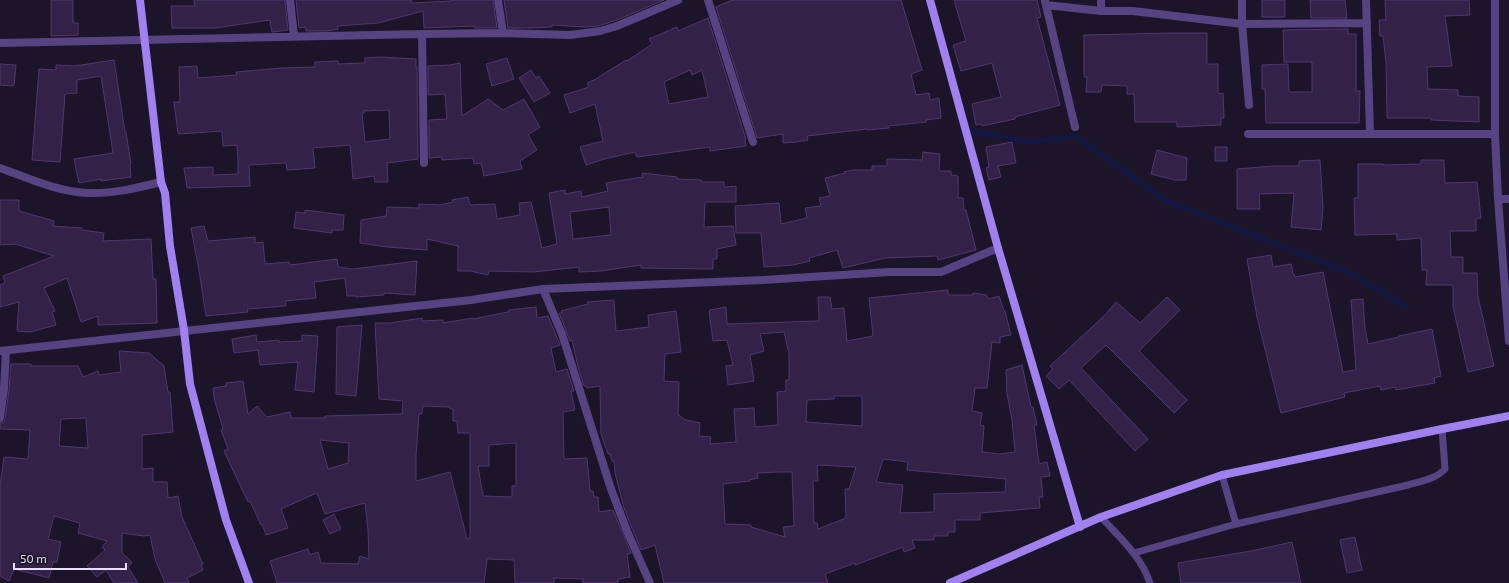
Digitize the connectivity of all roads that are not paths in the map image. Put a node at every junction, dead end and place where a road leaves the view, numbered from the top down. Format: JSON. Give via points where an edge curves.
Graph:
{"nodes":[{"id":1,"x":140,"y":0,"type":"edge"},
{"id":2,"x":290,"y":0,"type":"edge"},
{"id":3,"x":498,"y":0,"type":"edge"},
{"id":4,"x":678,"y":0,"type":"edge"},
{"id":5,"x":708,"y":0,"type":"edge"},
{"id":6,"x":930,"y":0,"type":"edge"},
{"id":7,"x":1101,"y":0,"type":"edge"},
{"id":8,"x":1242,"y":0,"type":"edge"},
{"id":9,"x":1366,"y":0,"type":"edge"},
{"id":10,"x":1494,"y":0,"type":"edge"},
{"id":11,"x":1045,"y":2,"type":"edge"},
{"id":12,"x":1101,"y":10,"type":"junction"},
{"id":13,"x":1367,"y":23,"type":"junction"},
{"id":14,"x":1242,"y":24,"type":"junction"},
{"id":15,"x":503,"y":33,"type":"junction"},
{"id":16,"x":422,"y":34,"type":"junction"},
{"id":17,"x":294,"y":36,"type":"junction"},
{"id":18,"x":144,"y":40,"type":"junction"},
{"id":19,"x":0,"y":43,"type":"edge"},
{"id":20,"x":1249,"y":105,"type":"dead end"},
{"id":21,"x":1075,"y":126,"type":"dead end"},
{"id":22,"x":1370,"y":133,"type":"junction"},
{"id":23,"x":1248,"y":134,"type":"dead end"},
{"id":24,"x":1495,"y":134,"type":"junction"},
{"id":25,"x":753,"y":142,"type":"dead end"},
{"id":26,"x":424,"y":163,"type":"dead end"},
{"id":27,"x":0,"y":168,"type":"edge"},
{"id":28,"x":161,"y":182,"type":"junction"},
{"id":29,"x":1498,"y":199,"type":"junction"},
{"id":30,"x":1509,"y":199,"type":"edge"},
{"id":31,"x":998,"y":248,"type":"junction"},
{"id":32,"x":543,"y":289,"type":"junction"},
{"id":33,"x":184,"y":330,"type":"junction"},
{"id":34,"x":1509,"y":341,"type":"edge"},
{"id":35,"x":3,"y":351,"type":"edge"},
{"id":36,"x":1509,"y":416,"type":"edge"},
{"id":37,"x":0,"y":418,"type":"edge"},
{"id":38,"x":1442,"y":428,"type":"junction"},
{"id":39,"x":1222,"y":475,"type":"junction"},
{"id":40,"x":1101,"y":517,"type":"junction"},
{"id":41,"x":1236,"y":524,"type":"junction"},
{"id":42,"x":1080,"y":527,"type":"junction"},
{"id":43,"x":1134,"y":553,"type":"junction"},
{"id":44,"x":249,"y":583,"type":"edge"},
{"id":45,"x":650,"y":583,"type":"edge"},
{"id":46,"x":950,"y":583,"type":"edge"},
{"id":47,"x":1150,"y":583,"type":"edge"}],
"edges":[{"from":1,"to":18,"type":"street"},
{"from":2,"to":17,"type":"street"},
{"from":3,"to":15,"type":"street"},
{"from":4,"to":15,"type":"street","via":[[630,22],[600,31],[570,35]]},
{"from":5,"to":25,"type":"street"},
{"from":6,"to":31,"type":"street"},
{"from":7,"to":12,"type":"street"},
{"from":8,"to":14,"type":"street"},
{"from":9,"to":13,"type":"street"},
{"from":10,"to":24,"type":"street"},
{"from":11,"to":12,"type":"street"},
{"from":11,"to":21,"type":"street"},
{"from":12,"to":14,"type":"street","via":[[1133,11]]},
{"from":13,"to":14,"type":"street"},
{"from":13,"to":22,"type":"street"},
{"from":14,"to":20,"type":"street"},
{"from":15,"to":16,"type":"street"},
{"from":16,"to":17,"type":"street"},
{"from":16,"to":26,"type":"street"},
{"from":17,"to":18,"type":"street"},
{"from":18,"to":19,"type":"street"},
{"from":18,"to":28,"type":"street"},
{"from":22,"to":23,"type":"street"},
{"from":22,"to":24,"type":"street"},
{"from":24,"to":29,"type":"street"},
{"from":27,"to":28,"type":"street","via":[[50,186],[87,193],[122,191]]},
{"from":28,"to":33,"type":"street","via":[[165,193],[170,246]]},
{"from":29,"to":30,"type":"street"},
{"from":29,"to":34,"type":"street"},
{"from":31,"to":32,"type":"street","via":[[941,272],[889,272]]},
{"from":31,"to":42,"type":"street"},
{"from":32,"to":33,"type":"street","via":[[471,300]]},
{"from":32,"to":45,"type":"street","via":[[562,334],[611,489]]},
{"from":33,"to":35,"type":"street"},
{"from":33,"to":44,"type":"street","via":[[190,384],[205,444],[226,520]]},
{"from":35,"to":37,"type":"street","via":[[4,389]]},
{"from":36,"to":38,"type":"street"},
{"from":38,"to":39,"type":"street"},
{"from":38,"to":41,"type":"lane","via":[[1445,469],[1440,474],[1408,485]]},
{"from":39,"to":40,"type":"street"},
{"from":39,"to":41,"type":"lane"},
{"from":40,"to":42,"type":"street"},
{"from":40,"to":43,"type":"lane"},
{"from":41,"to":43,"type":"lane"},
{"from":42,"to":46,"type":"street"},
{"from":43,"to":47,"type":"lane"}]}
